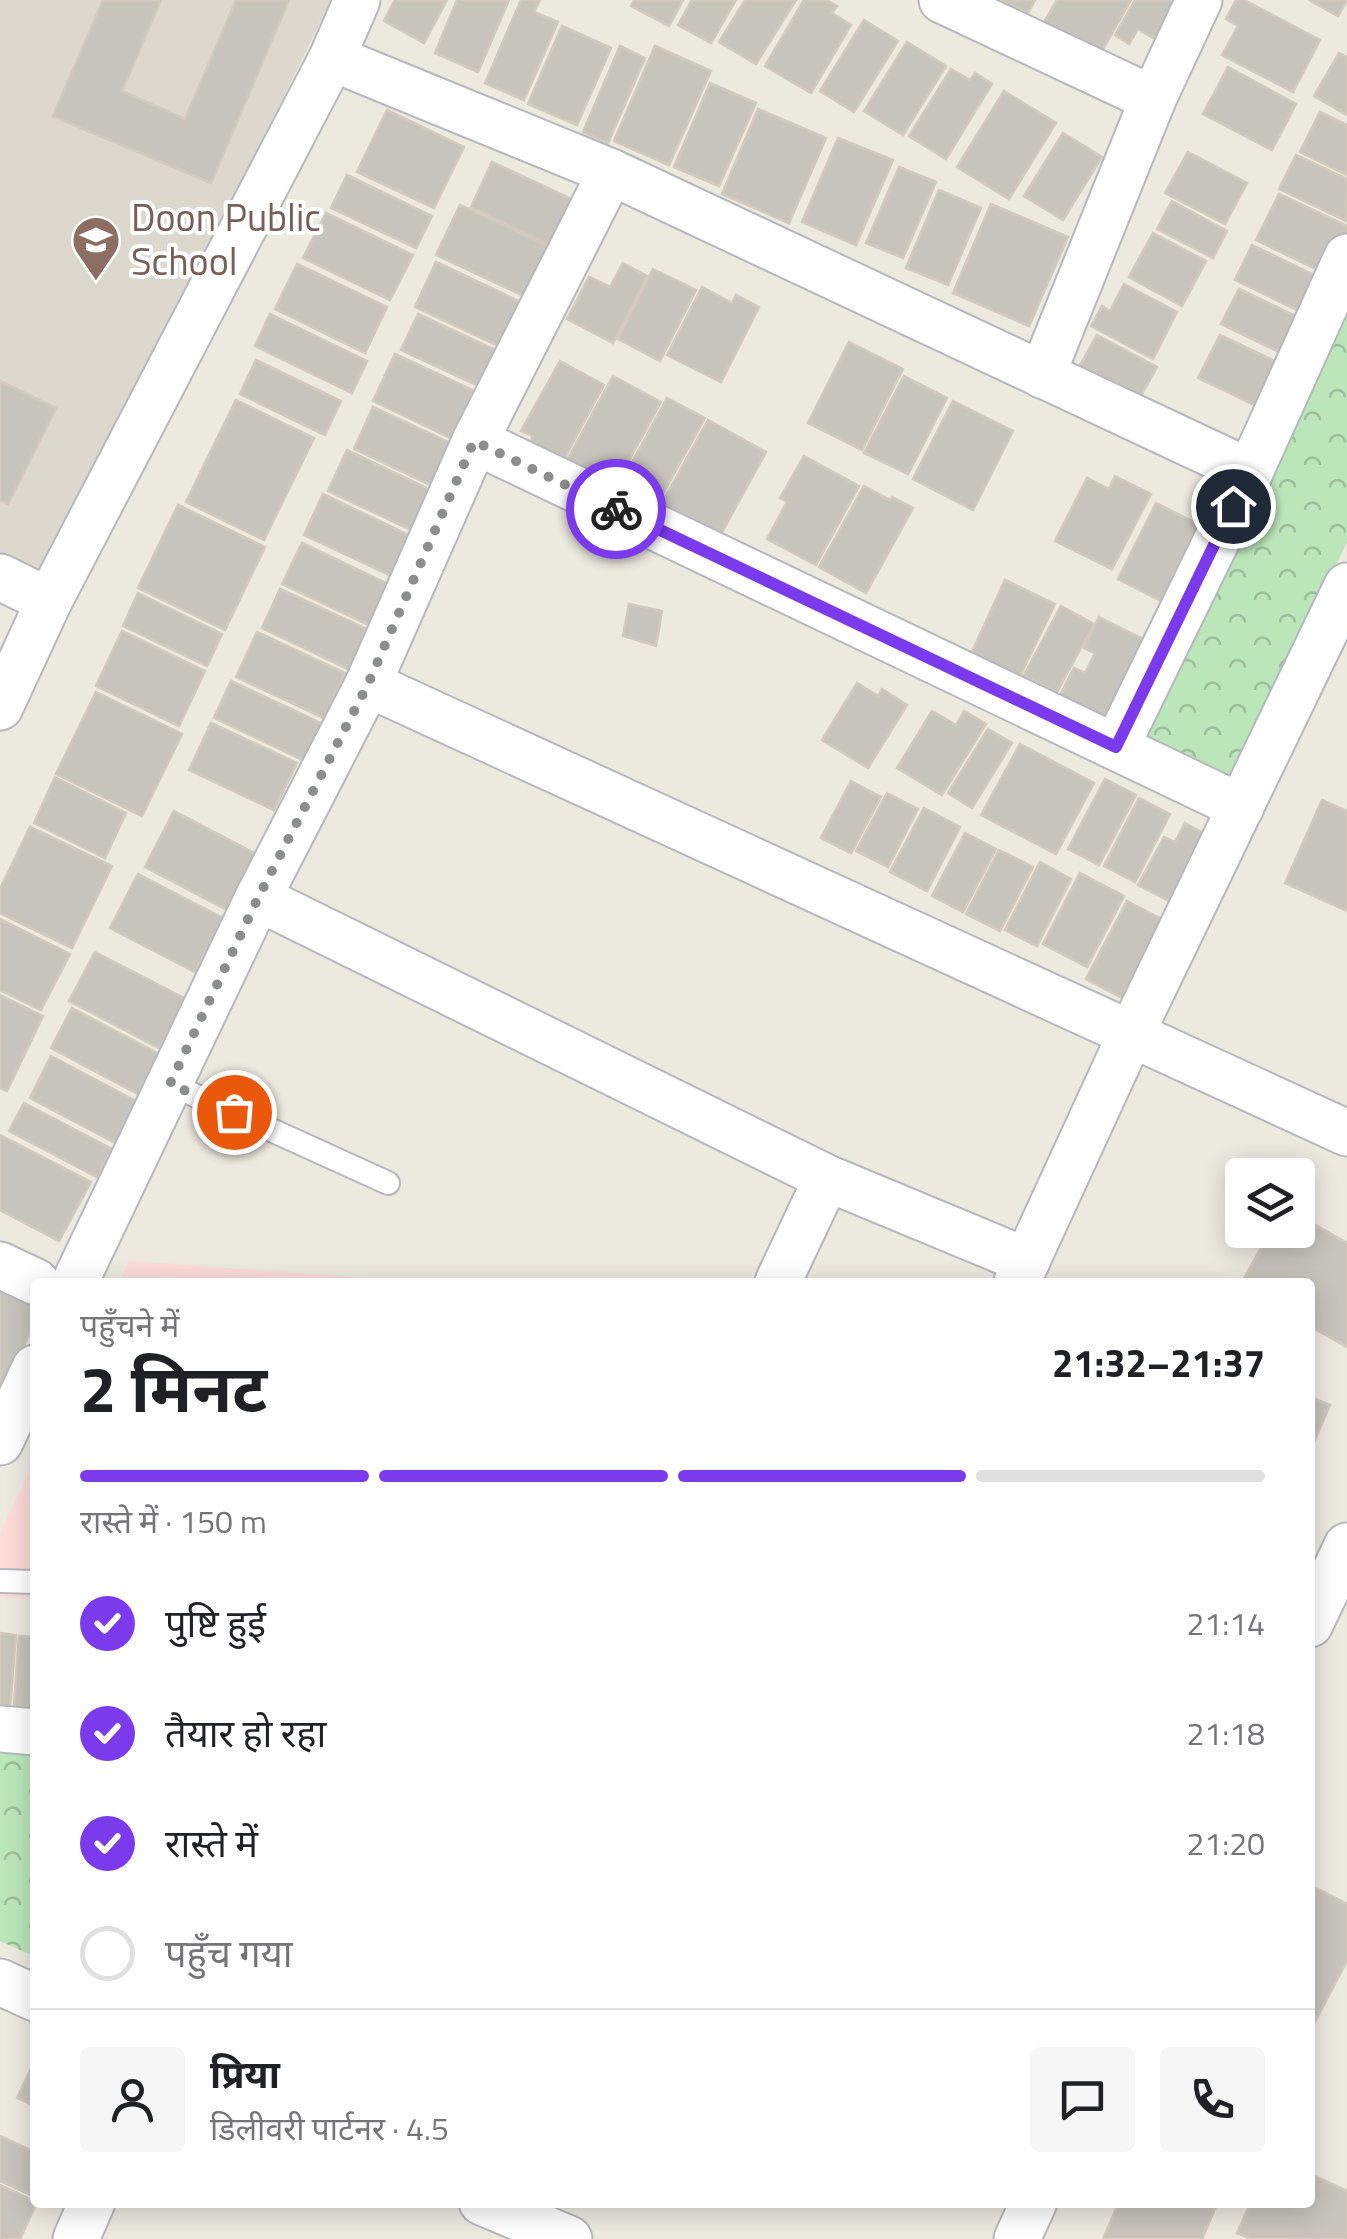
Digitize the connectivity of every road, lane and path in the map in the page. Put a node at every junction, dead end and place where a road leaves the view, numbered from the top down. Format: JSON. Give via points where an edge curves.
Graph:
{"nodes":[{"id":1,"x":357,"y":0,"type":"edge"},
{"id":2,"x":942,"y":0,"type":"edge"},
{"id":3,"x":1199,"y":0,"type":"edge"},
{"id":4,"x":332,"y":58,"type":"junction"},
{"id":5,"x":1153,"y":100,"type":"junction"},
{"id":6,"x":611,"y":172,"type":"junction"},
{"id":7,"x":1347,"y":257,"type":"edge"},
{"id":8,"x":1042,"y":375,"type":"junction"},
{"id":9,"x":474,"y":441,"type":"junction"},
{"id":10,"x":1250,"y":472,"type":"junction"},
{"id":11,"x":0,"y":577,"type":"edge"},
{"id":12,"x":1347,"y":586,"type":"edge"},
{"id":13,"x":49,"y":601,"type":"junction"},
{"id":14,"x":12,"y":649,"type":"edge"},
{"id":15,"x":368,"y":684,"type":"junction"},
{"id":16,"x":0,"y":707,"type":"edge"},
{"id":17,"x":1116,"y":747,"type":"junction"},
{"id":18,"x":1240,"y":807,"type":"junction"},
{"id":19,"x":258,"y":898,"type":"junction"},
{"id":20,"x":1132,"y":1034,"type":"junction"},
{"id":21,"x":170,"y":1084,"type":"junction"},
{"id":22,"x":1347,"y":1133,"type":"edge"},
{"id":23,"x":827,"y":1178,"type":"junction"},
{"id":24,"x":388,"y":1183,"type":"dead end"},
{"id":25,"x":0,"y":1265,"type":"edge"},
{"id":26,"x":1022,"y":1272,"type":"edge"},
{"id":27,"x":78,"y":1278,"type":"edge"},
{"id":28,"x":780,"y":1278,"type":"edge"},
{"id":29,"x":30,"y":1279,"type":"edge"},
{"id":30,"x":30,"y":1379,"type":"edge"},
{"id":31,"x":0,"y":1442,"type":"edge"},
{"id":32,"x":1347,"y":1546,"type":"edge"},
{"id":33,"x":0,"y":1580,"type":"edge"},
{"id":34,"x":30,"y":1582,"type":"edge"},
{"id":35,"x":1315,"y":1613,"type":"edge"},
{"id":36,"x":0,"y":1730,"type":"edge"},
{"id":37,"x":30,"y":1732,"type":"edge"},
{"id":38,"x":0,"y":1982,"type":"edge"},
{"id":39,"x":30,"y":1996,"type":"edge"},
{"id":40,"x":89,"y":2208,"type":"edge"},
{"id":41,"x":496,"y":2208,"type":"edge"},
{"id":42,"x":1031,"y":2208,"type":"edge"},
{"id":43,"x":76,"y":2239,"type":"edge"},
{"id":44,"x":570,"y":2239,"type":"edge"},
{"id":45,"x":1017,"y":2239,"type":"edge"}],
"edges":[{"from":1,"to":4,"type":"street"},
{"from":2,"to":5,"type":"street"},
{"from":3,"to":5,"type":"street"},
{"from":4,"to":6,"type":"street"},
{"from":4,"to":13,"type":"street"},
{"from":5,"to":8,"type":"street"},
{"from":6,"to":8,"type":"street"},
{"from":6,"to":9,"type":"street"},
{"from":7,"to":10,"type":"street"},
{"from":8,"to":10,"type":"street"},
{"from":9,"to":15,"type":"street"},
{"from":9,"to":17,"type":"street"},
{"from":10,"to":17,"type":"street"},
{"from":11,"to":13,"type":"street"},
{"from":12,"to":18,"type":"street"},
{"from":13,"to":14,"type":"street"},
{"from":14,"to":16,"type":"street"},
{"from":15,"to":19,"type":"street"},
{"from":15,"to":20,"type":"street"},
{"from":17,"to":18,"type":"street"},
{"from":18,"to":20,"type":"street"},
{"from":19,"to":21,"type":"street"},
{"from":19,"to":23,"type":"street"},
{"from":20,"to":22,"type":"street"},
{"from":20,"to":26,"type":"street"},
{"from":21,"to":24,"type":"lane"},
{"from":21,"to":27,"type":"street"},
{"from":23,"to":26,"type":"street"},
{"from":23,"to":28,"type":"street"},
{"from":25,"to":29,"type":"street"},
{"from":30,"to":31,"type":"street"},
{"from":32,"to":35,"type":"street"},
{"from":33,"to":34,"type":"lane"},
{"from":36,"to":37,"type":"street"},
{"from":38,"to":39,"type":"street"},
{"from":40,"to":43,"type":"street"},
{"from":41,"to":44,"type":"street"},
{"from":42,"to":45,"type":"street"}]}
